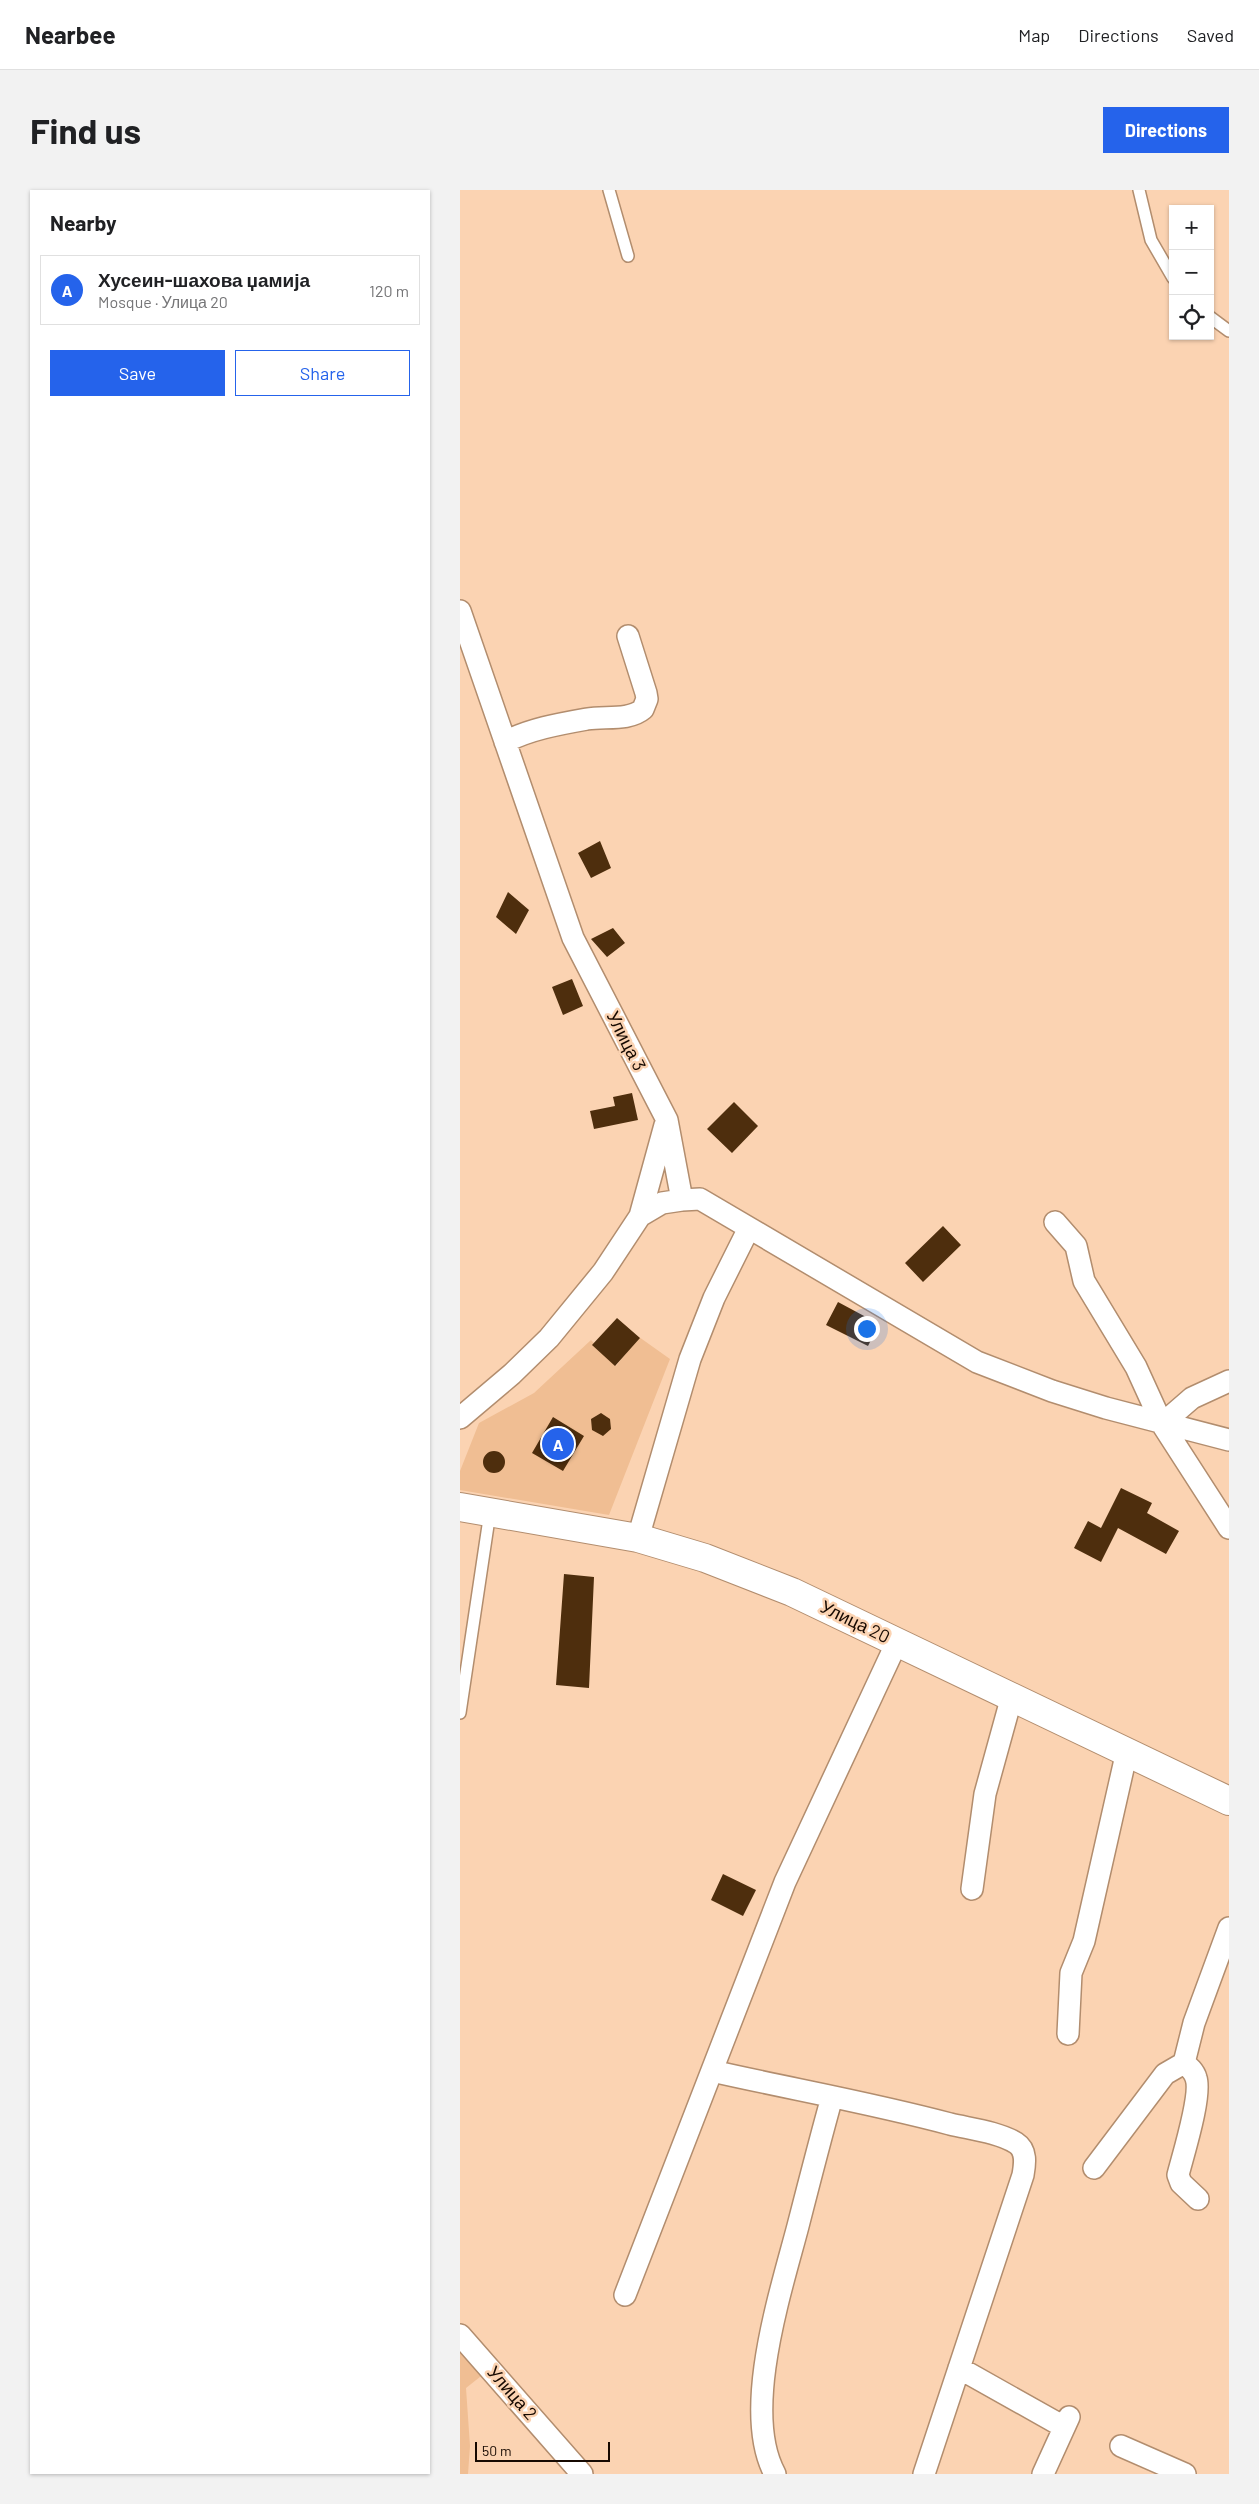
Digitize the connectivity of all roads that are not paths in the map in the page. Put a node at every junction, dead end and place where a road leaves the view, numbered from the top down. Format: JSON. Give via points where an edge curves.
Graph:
{"nodes":[{"id":1,"x":608,"y":190,"type":"edge"},
{"id":2,"x":1139,"y":190,"type":"edge"},
{"id":3,"x":628,"y":256,"type":"dead end"},
{"id":4,"x":1169,"y":271,"type":"edge"},
{"id":5,"x":1214,"y":320,"type":"edge"},
{"id":6,"x":1229,"y":331,"type":"edge"},
{"id":7,"x":460,"y":611,"type":"edge"},
{"id":8,"x":628,"y":636,"type":"dead end"},
{"id":9,"x":505,"y":742,"type":"junction"},
{"id":10,"x":667,"y":1120,"type":"junction"},
{"id":11,"x":682,"y":1200,"type":"junction"},
{"id":12,"x":640,"y":1216,"type":"junction"},
{"id":13,"x":1055,"y":1222,"type":"dead end"},
{"id":14,"x":749,"y":1228,"type":"junction"},
{"id":15,"x":1229,"y":1381,"type":"edge"},
{"id":16,"x":460,"y":1418,"type":"edge"},
{"id":17,"x":1162,"y":1424,"type":"junction"},
{"id":18,"x":1229,"y":1440,"type":"edge"},
{"id":19,"x":460,"y":1507,"type":"edge"},
{"id":20,"x":490,"y":1512,"type":"junction"},
{"id":21,"x":1229,"y":1528,"type":"edge"},
{"id":22,"x":638,"y":1538,"type":"junction"},
{"id":23,"x":897,"y":1642,"type":"junction"},
{"id":24,"x":1012,"y":1696,"type":"junction"},
{"id":25,"x":460,"y":1713,"type":"edge"},
{"id":26,"x":1127,"y":1751,"type":"junction"},
{"id":27,"x":1229,"y":1800,"type":"edge"},
{"id":28,"x":972,"y":1889,"type":"dead end"},
{"id":29,"x":1229,"y":1928,"type":"edge"},
{"id":30,"x":1068,"y":2034,"type":"dead end"},
{"id":31,"x":1184,"y":2063,"type":"junction"},
{"id":32,"x":712,"y":2071,"type":"junction"},
{"id":33,"x":832,"y":2097,"type":"junction"},
{"id":34,"x":1094,"y":2168,"type":"dead end"},
{"id":35,"x":1198,"y":2199,"type":"dead end"},
{"id":36,"x":625,"y":2295,"type":"dead end"},
{"id":37,"x":461,"y":2337,"type":"edge"},
{"id":38,"x":959,"y":2368,"type":"junction"},
{"id":39,"x":1121,"y":2446,"type":"dead end"},
{"id":40,"x":582,"y":2474,"type":"edge"},
{"id":41,"x":776,"y":2474,"type":"edge"},
{"id":42,"x":924,"y":2474,"type":"edge"},
{"id":43,"x":1043,"y":2474,"type":"edge"},
{"id":44,"x":1186,"y":2474,"type":"edge"}],
"edges":[{"from":1,"to":3,"type":"lane"},
{"from":2,"to":4,"type":"lane","via":[[1151,240]]},
{"from":5,"to":6,"type":"lane"},
{"from":7,"to":9,"type":"street","name":"Улица 3"},
{"from":8,"to":9,"type":"street","via":[[646,693],[643,709],[631,715],[533,730]]},
{"from":9,"to":10,"type":"street","name":"Улица 3","via":[[573,938]]},
{"from":10,"to":11,"type":"street","name":"Улица 3"},
{"from":10,"to":12,"type":"street"},
{"from":11,"to":12,"type":"street","via":[[662,1203]]},
{"from":11,"to":14,"type":"street","via":[[700,1199]]},
{"from":12,"to":16,"type":"street","via":[[603,1272],[549,1338]]},
{"from":13,"to":17,"type":"street","via":[[1076,1246],[1084,1281],[1136,1367]]},
{"from":14,"to":17,"type":"street","via":[[977,1362],[1052,1391]]},
{"from":14,"to":22,"type":"street","via":[[714,1298],[690,1359]]},
{"from":15,"to":17,"type":"street","via":[[1192,1398]]},
{"from":17,"to":18,"type":"street"},
{"from":17,"to":21,"type":"street"},
{"from":19,"to":20,"type":"street","name":"Улица 20"},
{"from":20,"to":22,"type":"street","name":"Улица 20"},
{"from":20,"to":25,"type":"lane"},
{"from":22,"to":23,"type":"street","name":"Улица 20","via":[[705,1558],[783,1588]]},
{"from":23,"to":24,"type":"street","name":"Улица 20"},
{"from":23,"to":32,"type":"street","via":[[785,1882]]},
{"from":24,"to":26,"type":"street","name":"Улица 20"},
{"from":24,"to":28,"type":"street","via":[[986,1794]]},
{"from":26,"to":27,"type":"street","name":"Улица 20"},
{"from":26,"to":30,"type":"street","via":[[1084,1941],[1070,1973]]},
{"from":29,"to":31,"type":"street","via":[[1194,2022]]},
{"from":31,"to":34,"type":"street","via":[[1165,2074]]},
{"from":31,"to":35,"type":"street","via":[[1197,2079],[1190,2128],[1178,2174],[1181,2183]]},
{"from":32,"to":33,"type":"street"},
{"from":32,"to":36,"type":"street"},
{"from":33,"to":38,"type":"street","via":[[931,2118],[999,2137],[1018,2144],[1023,2153],[1026,2163],[1023,2174]]},
{"from":33,"to":41,"type":"street","via":[[782,2282],[768,2357],[762,2403],[764,2440]]},
{"from":37,"to":40,"type":"street","name":"Улица 2"},
{"from":38,"to":42,"type":"street"},
{"from":38,"to":43,"type":"street","via":[[1067,2422]]},
{"from":39,"to":44,"type":"street"}]}
